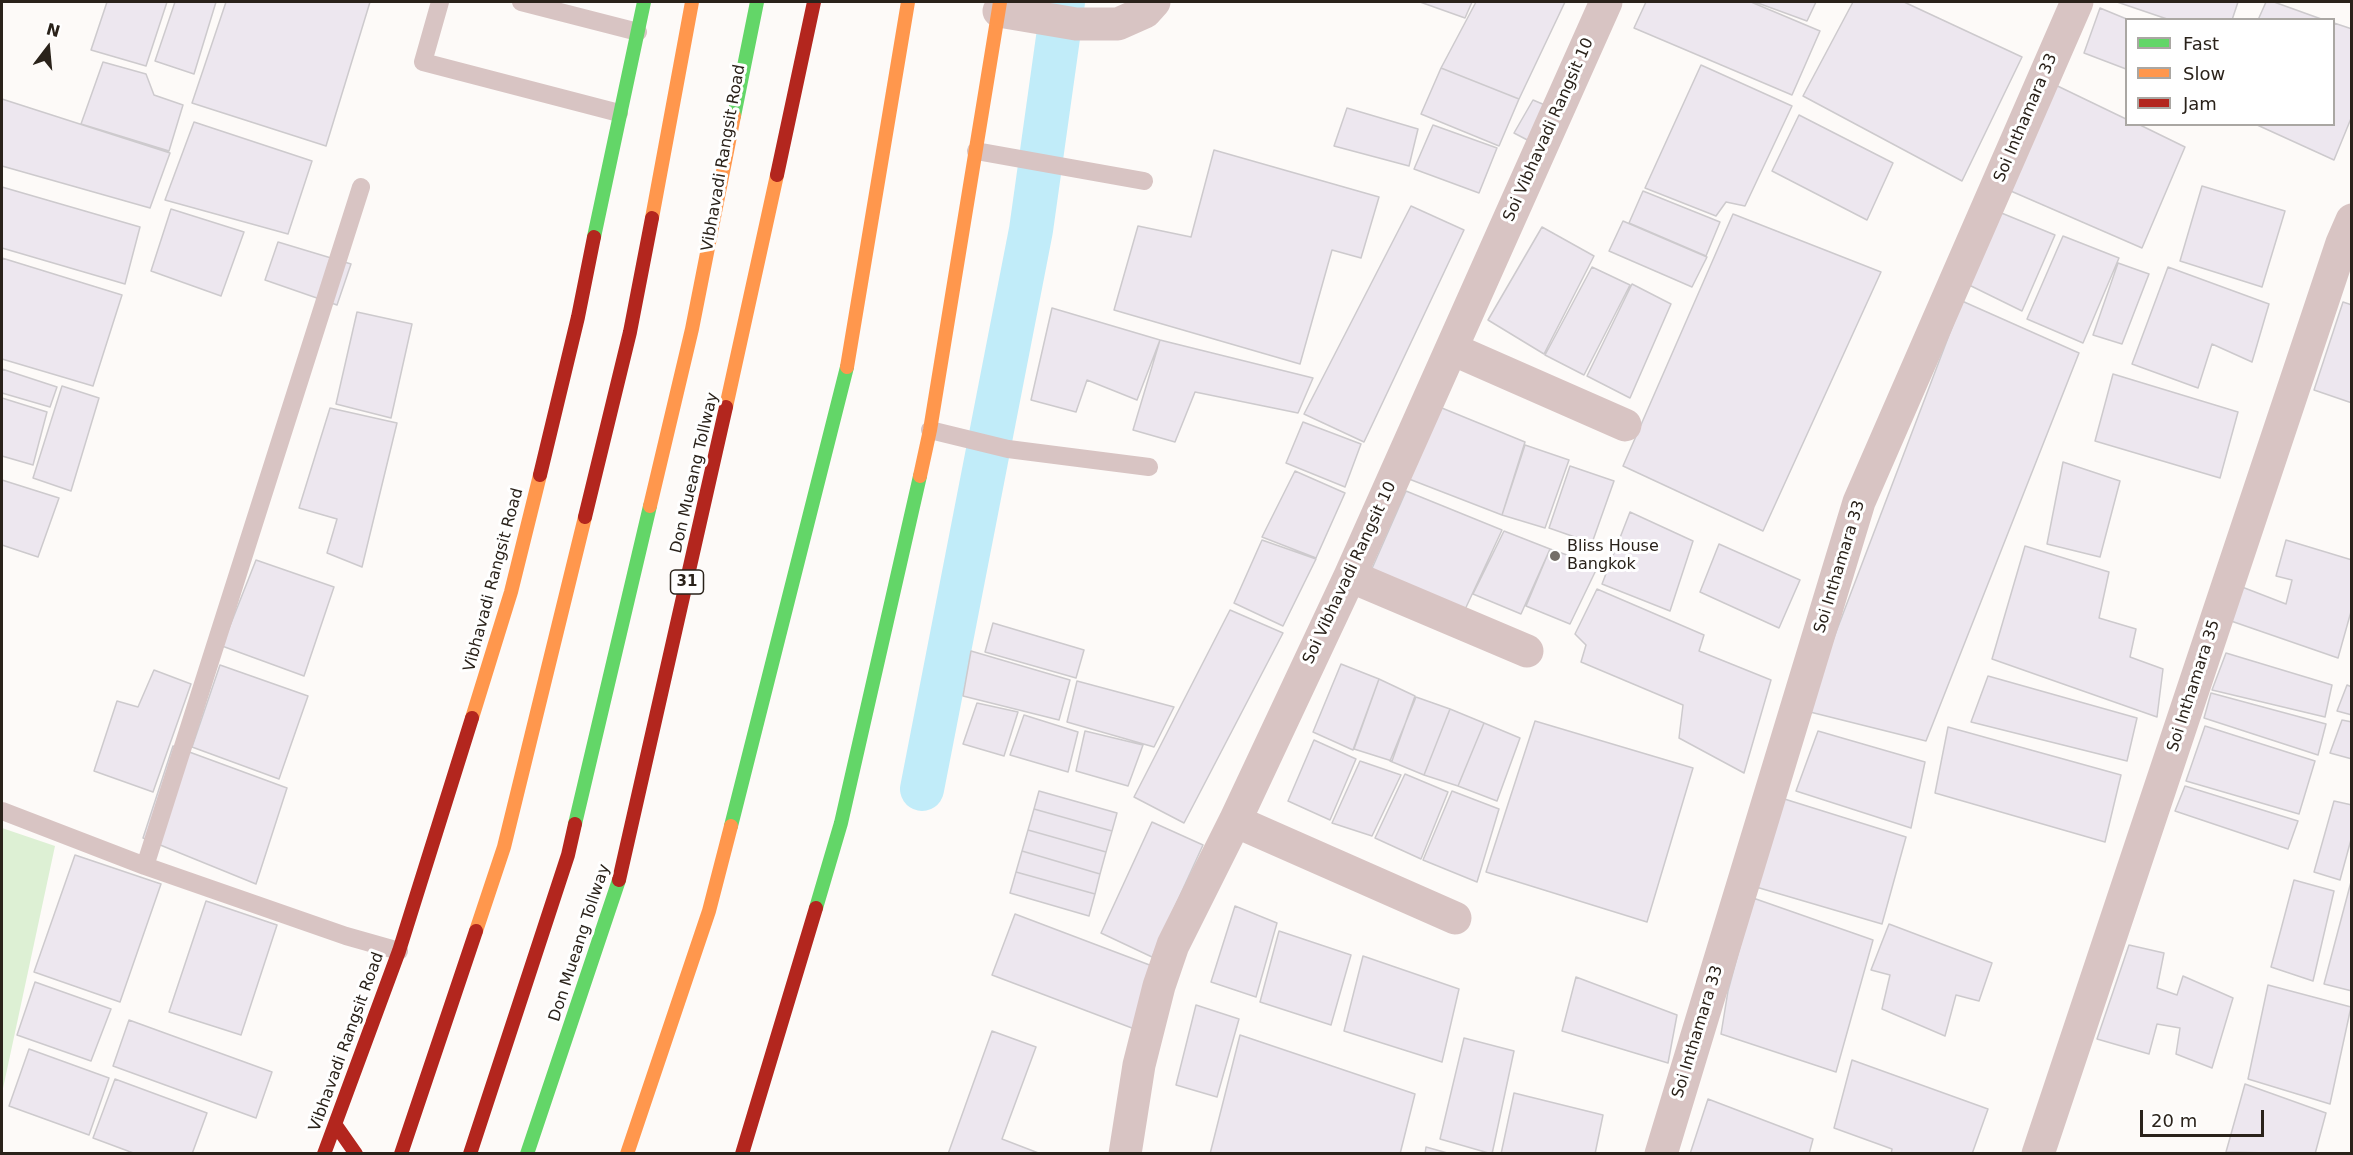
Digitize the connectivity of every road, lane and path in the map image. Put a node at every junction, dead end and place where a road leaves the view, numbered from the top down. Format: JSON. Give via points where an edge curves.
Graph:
{"nodes":[{"id":1,"x":440,"y":2,"type":"edge"},
{"id":2,"x":521,"y":2,"type":"edge"},
{"id":3,"x":644,"y":2,"type":"edge"},
{"id":4,"x":692,"y":2,"type":"edge"},
{"id":5,"x":757,"y":2,"type":"edge"},
{"id":6,"x":768,"y":2,"type":"edge"},
{"id":7,"x":820,"y":2,"type":"edge"},
{"id":8,"x":908,"y":2,"type":"edge"},
{"id":9,"x":1154,"y":2,"type":"edge"},
{"id":10,"x":1606,"y":2,"type":"edge"},
{"id":11,"x":2077,"y":2,"type":"edge"},
{"id":12,"x":1009,"y":10,"type":"edge"},
{"id":13,"x":638,"y":32,"type":"junction"},
{"id":14,"x":619,"y":113,"type":"junction"},
{"id":15,"x":745,"y":130,"type":"dead end"},
{"id":16,"x":976,"y":151,"type":"junction"},
{"id":17,"x":1144,"y":181,"type":"dead end"},
{"id":18,"x":361,"y":187,"type":"dead end"},
{"id":19,"x":2352,"y":220,"type":"edge"},
{"id":20,"x":772,"y":261,"type":"dead end"},
{"id":21,"x":1452,"y":349,"type":"junction"},
{"id":22,"x":1625,"y":425,"type":"dead end"},
{"id":23,"x":930,"y":430,"type":"junction"},
{"id":24,"x":1149,"y":467,"type":"dead end"},
{"id":25,"x":1350,"y":576,"type":"junction"},
{"id":26,"x":1527,"y":651,"type":"dead end"},
{"id":27,"x":2,"y":811,"type":"edge"},
{"id":28,"x":1235,"y":821,"type":"junction"},
{"id":29,"x":145,"y":866,"type":"junction"},
{"id":30,"x":1455,"y":918,"type":"dead end"},
{"id":31,"x":399,"y":951,"type":"junction"},
{"id":32,"x":335,"y":1124,"type":"junction"},
{"id":33,"x":324,"y":1154,"type":"edge"},
{"id":34,"x":356,"y":1154,"type":"edge"},
{"id":35,"x":401,"y":1154,"type":"edge"},
{"id":36,"x":470,"y":1154,"type":"edge"},
{"id":37,"x":527,"y":1154,"type":"edge"},
{"id":38,"x":627,"y":1154,"type":"edge"},
{"id":39,"x":742,"y":1154,"type":"edge"},
{"id":40,"x":1125,"y":1154,"type":"edge"},
{"id":41,"x":1661,"y":1154,"type":"edge"},
{"id":42,"x":2038,"y":1154,"type":"edge"}],
"edges":[{"from":1,"to":14,"type":"lane","via":[[423,62]]},
{"from":2,"to":13,"type":"lane"},
{"from":3,"to":13,"type":"main road","name":"Vibhavadi Rangsit Road"},
{"from":4,"to":35,"type":"main road","via":[[630,332],[504,847]]},
{"from":5,"to":36,"type":"main road","via":[[692,329],[568,855]]},
{"from":6,"to":15,"type":"main road","name":"Vibhavadi Rangsit Road"},
{"from":7,"to":20,"type":"main road","number":"31"},
{"from":7,"to":37,"type":"main road","name":"Don Mueang Tollway","number":"31","via":[[621,873]]},
{"from":8,"to":38,"type":"main road","via":[[846,373],[709,911]]},
{"from":9,"to":12,"type":"street","via":[[1145,12],[1119,24],[1076,24]]},
{"from":10,"to":21,"type":"street","name":"Soi Vibhavadi Rangsit 10"},
{"from":11,"to":41,"type":"street","name":"Soi Inthamara 33","via":[[1859,502]]},
{"from":12,"to":16,"type":"main road"},
{"from":13,"to":14,"type":"main road","name":"Vibhavadi Rangsit Road"},
{"from":14,"to":31,"type":"main road","name":"Vibhavadi Rangsit Road","via":[[578,317],[511,592]]},
{"from":16,"to":17,"type":"lane"},
{"from":16,"to":23,"type":"main road"},
{"from":18,"to":29,"type":"lane"},
{"from":19,"to":42,"type":"street","name":"Soi Inthamara 35"},
{"from":21,"to":22,"type":"street"},
{"from":21,"to":25,"type":"street","name":"Soi Vibhavadi Rangsit 10"},
{"from":23,"to":24,"type":"lane","via":[[1008,449]]},
{"from":23,"to":39,"type":"main road","via":[[842,823]]},
{"from":25,"to":26,"type":"street"},
{"from":25,"to":28,"type":"street","name":"Soi Vibhavadi Rangsit 10"},
{"from":27,"to":29,"type":"lane"},
{"from":28,"to":30,"type":"street"},
{"from":28,"to":40,"type":"street","name":"Soi Vibhavadi Rangsit 10","via":[[1173,945],[1159,986],[1139,1065]]},
{"from":29,"to":31,"type":"lane"},
{"from":31,"to":32,"type":"main road","name":"Vibhavadi Rangsit Road"},
{"from":32,"to":33,"type":"main road","name":"Vibhavadi Rangsit Road"},
{"from":32,"to":34,"type":"main road"}]}
